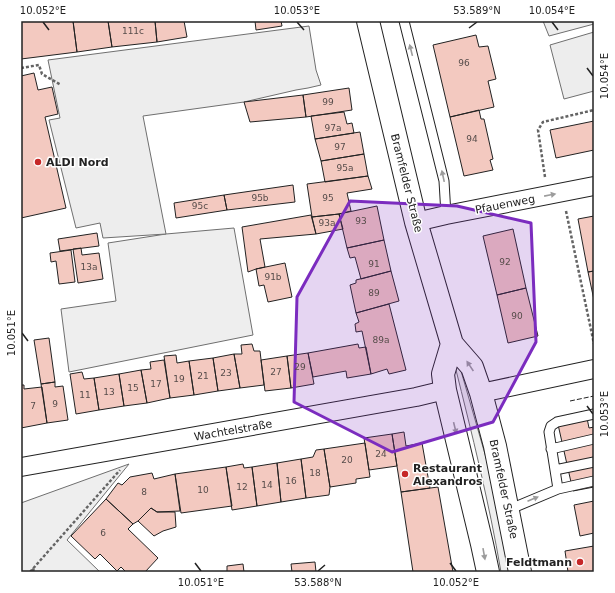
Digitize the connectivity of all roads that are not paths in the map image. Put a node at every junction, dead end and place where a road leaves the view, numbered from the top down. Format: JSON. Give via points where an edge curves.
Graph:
{"nodes":[{"id":1,"x":368,"y":21,"type":"edge"},
{"id":2,"x":404,"y":21,"type":"edge"},
{"id":3,"x":594,"y":186,"type":"edge"},
{"id":4,"x":446,"y":215,"type":"junction"},
{"id":5,"x":416,"y":222,"type":"junction"},
{"id":6,"x":452,"y":344,"type":"junction"},
{"id":7,"x":594,"y":369,"type":"edge"},
{"id":8,"x":445,"y":390,"type":"junction"},
{"id":9,"x":481,"y":393,"type":"junction"},
{"id":10,"x":594,"y":414,"type":"edge"},
{"id":11,"x":594,"y":439,"type":"edge"},
{"id":12,"x":551,"y":449,"type":"junction"},
{"id":13,"x":594,"y":462,"type":"edge"},
{"id":14,"x":21,"y":467,"type":"edge"},
{"id":15,"x":555,"y":470,"type":"junction"},
{"id":16,"x":594,"y":481,"type":"edge"},
{"id":17,"x":558,"y":489,"type":"junction"},
{"id":18,"x":508,"y":510,"type":"junction"},
{"id":19,"x":488,"y":572,"type":"edge"},
{"id":20,"x":520,"y":572,"type":"edge"}],
"edges":[{"from":1,"to":5,"type":"main road","name":"Bramfelder Straße"},
{"from":4,"to":2,"type":"lane","one_way":true,"via":[[444,181]]},
{"from":3,"to":4,"type":"street","name":"Pfauenweg"},
{"from":4,"to":5,"type":"street","name":"Pfauenweg"},
{"from":5,"to":6,"type":"main road","name":"Bramfelder Straße"},
{"from":6,"to":8,"type":"main road","via":[[443,374]]},
{"from":9,"to":6,"type":"main road","name":"Bramfelder Straße","one_way":true,"via":[[472,367]]},
{"from":7,"to":9,"type":"street"},
{"from":8,"to":14,"type":"street","name":"Wachtelstraße"},
{"from":8,"to":19,"type":"main road","one_way":true},
{"from":9,"to":18,"type":"main road","name":"Bramfelder Straße"},
{"from":10,"to":12,"type":"lane","via":[[557,422],[552,426],[548,432]]},
{"from":11,"to":12,"type":"lane"},
{"from":12,"to":15,"type":"lane"},
{"from":13,"to":15,"type":"lane"},
{"from":15,"to":17,"type":"lane"},
{"from":16,"to":17,"type":"lane"},
{"from":18,"to":17,"type":"lane","one_way":true},
{"from":18,"to":20,"type":"main road","name":"Bramfelder Straße"}]}
